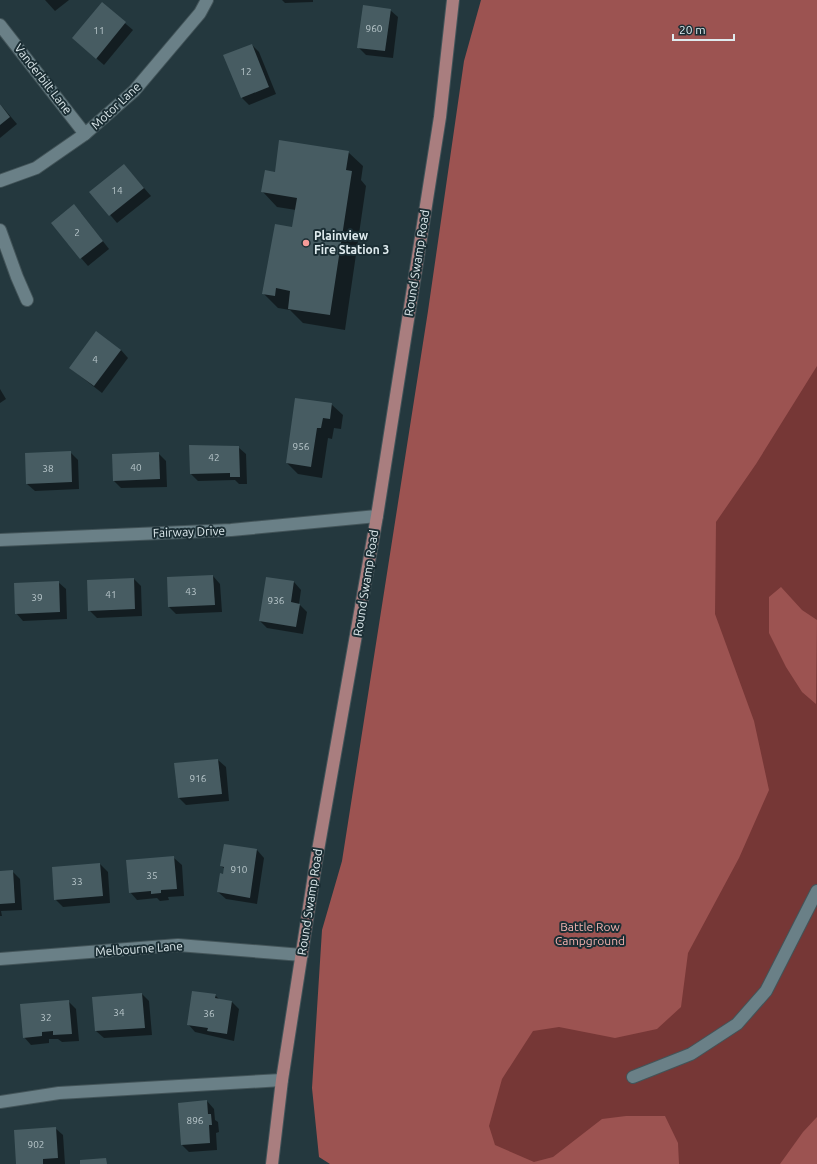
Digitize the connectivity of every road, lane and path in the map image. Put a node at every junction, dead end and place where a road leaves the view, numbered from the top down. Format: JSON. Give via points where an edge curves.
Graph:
{"nodes":[{"id":1,"x":207,"y":0,"type":"edge"},
{"id":2,"x":453,"y":0,"type":"edge"},
{"id":3,"x":0,"y":25,"type":"edge"},
{"id":4,"x":85,"y":134,"type":"junction"},
{"id":5,"x":0,"y":182,"type":"edge"},
{"id":6,"x":0,"y":230,"type":"edge"},
{"id":7,"x":27,"y":300,"type":"dead end"},
{"id":8,"x":377,"y":516,"type":"junction"},
{"id":9,"x":0,"y":540,"type":"edge"},
{"id":10,"x":817,"y":891,"type":"edge"},
{"id":11,"x":302,"y":955,"type":"junction"},
{"id":12,"x":0,"y":959,"type":"edge"},
{"id":13,"x":632,"y":1077,"type":"dead end"},
{"id":14,"x":282,"y":1080,"type":"junction"},
{"id":15,"x":0,"y":1102,"type":"edge"},
{"id":16,"x":272,"y":1164,"type":"edge"}],
"edges":[{"from":1,"to":4,"type":"street","name":"Motor Lane","via":[[200,13],[134,91]]},
{"from":2,"to":8,"type":"main road","name":"Round Swamp Road","via":[[440,117]]},
{"from":3,"to":4,"type":"street","name":"Vanderbilt Lane"},
{"from":4,"to":5,"type":"street","name":"Motor Lane","via":[[36,168]]},
{"from":6,"to":7,"type":"street"},
{"from":8,"to":9,"type":"street","name":"Fairway Drive","via":[[230,530]]},
{"from":8,"to":11,"type":"main road","name":"Round Swamp Road"},
{"from":10,"to":13,"type":"street","via":[[766,991],[737,1024],[691,1054]]},
{"from":11,"to":12,"type":"street","name":"Melbourne Lane","via":[[178,945]]},
{"from":11,"to":14,"type":"main road","name":"Round Swamp Road"},
{"from":14,"to":15,"type":"street","via":[[59,1093]]},
{"from":14,"to":16,"type":"main road","name":"Round Swamp Road"}]}
